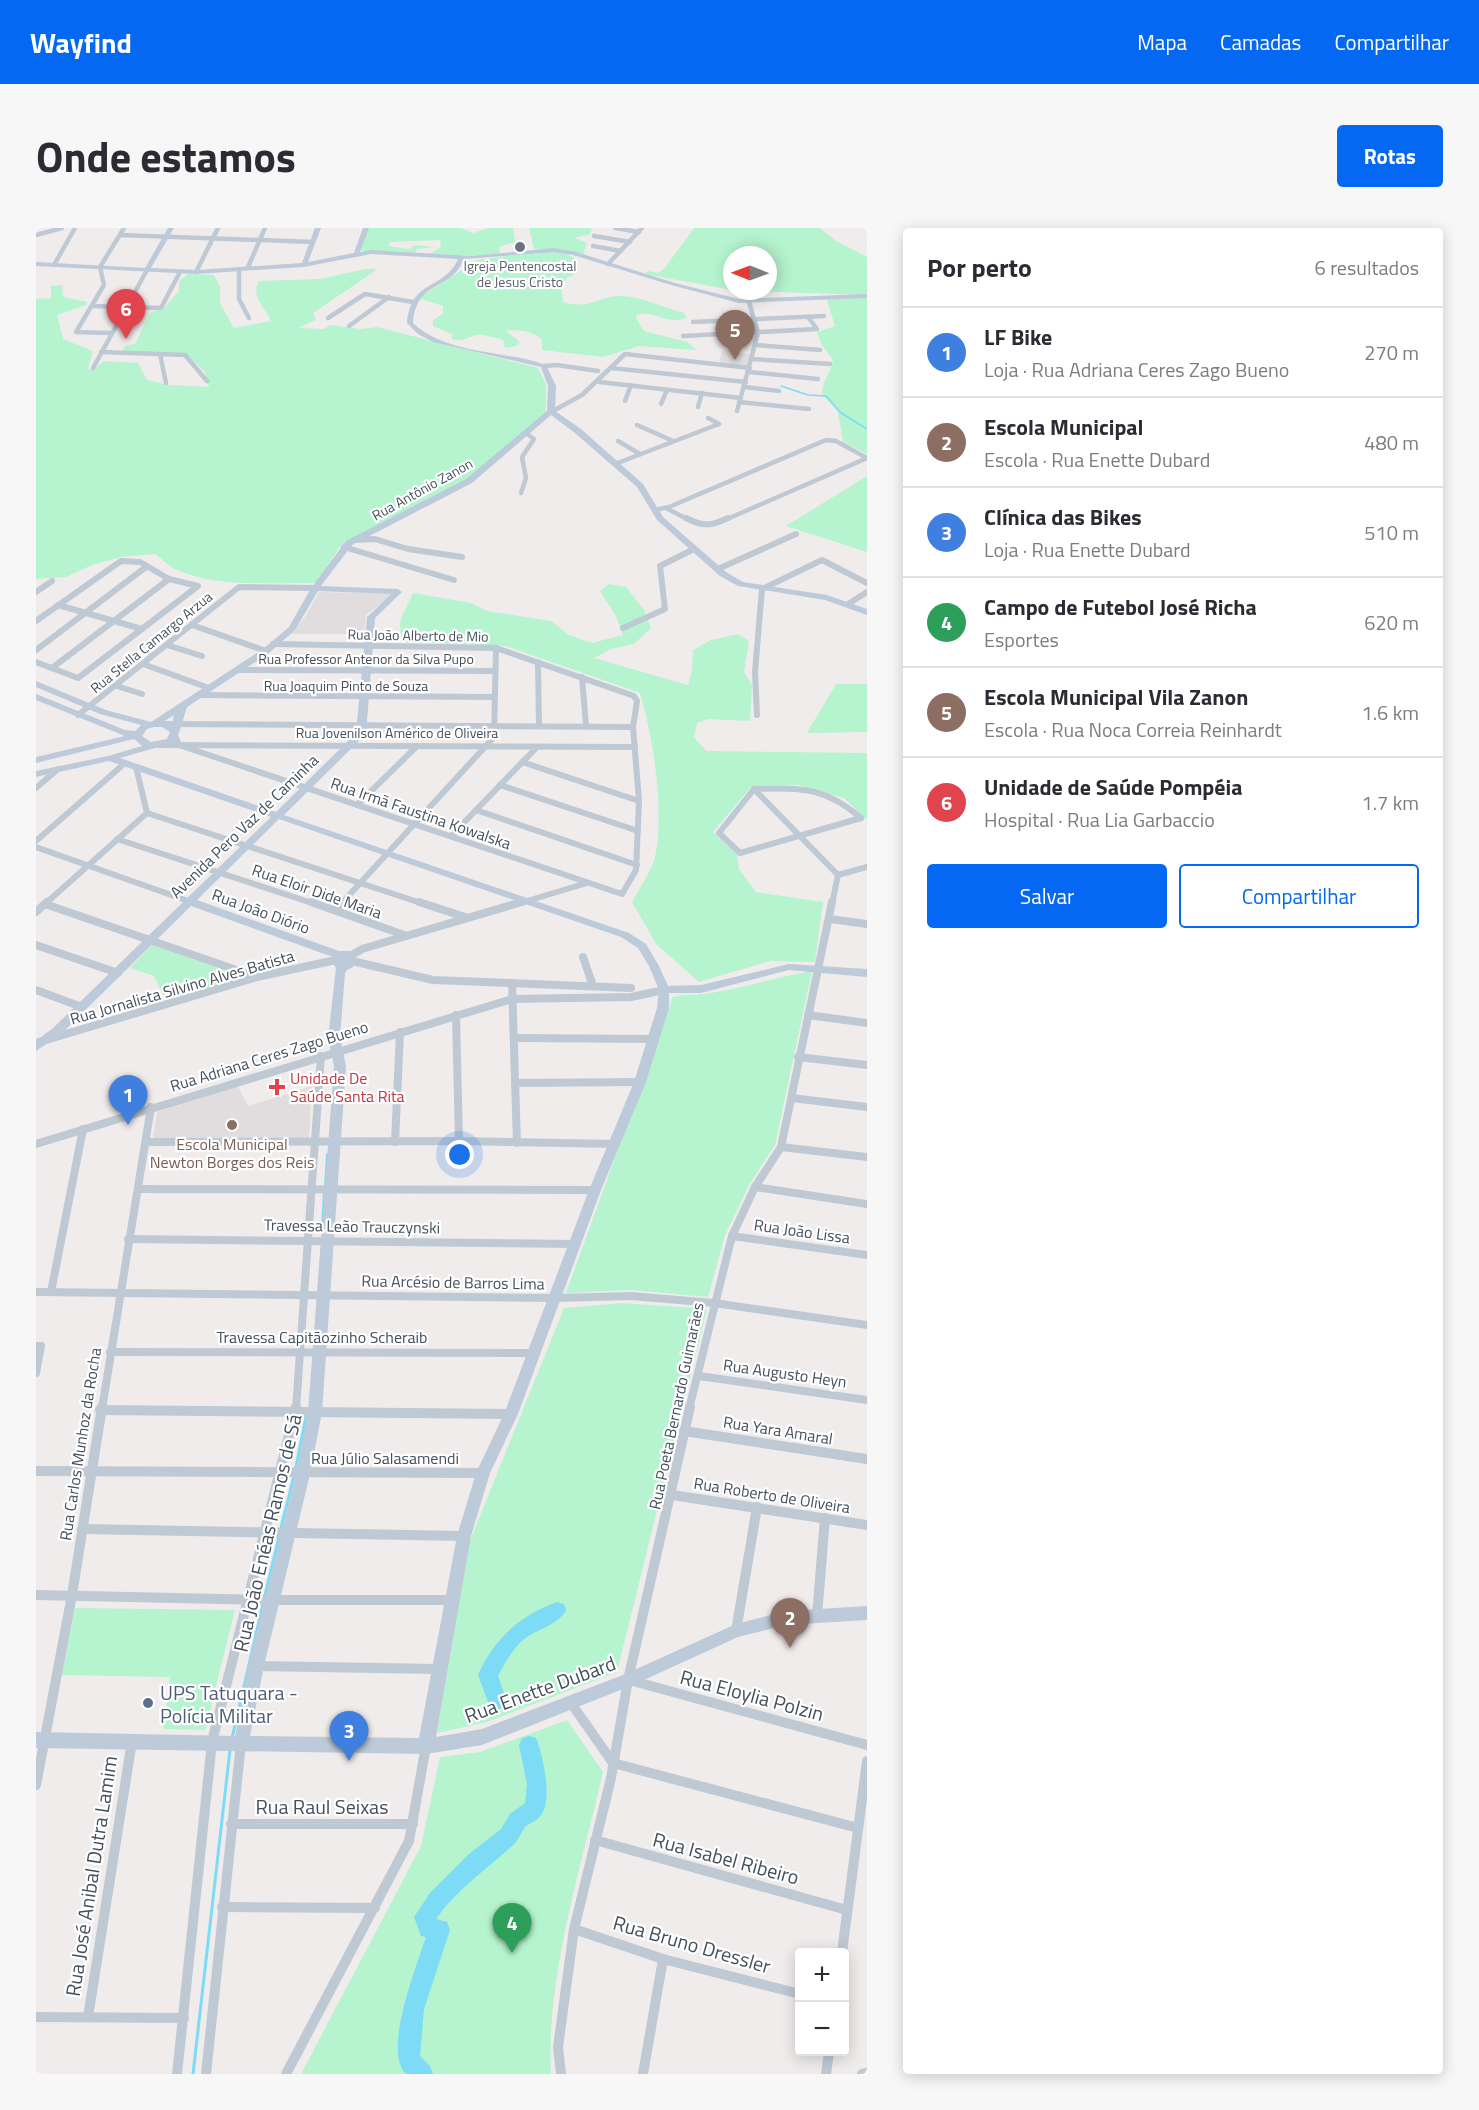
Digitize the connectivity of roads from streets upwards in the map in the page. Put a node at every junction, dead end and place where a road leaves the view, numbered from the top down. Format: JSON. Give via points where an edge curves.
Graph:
{"nodes":[{"id":1,"x":62,"y":228,"type":"edge"},
{"id":2,"x":75,"y":228,"type":"edge"},
{"id":3,"x":124,"y":228,"type":"edge"},
{"id":4,"x":171,"y":228,"type":"edge"},
{"id":5,"x":218,"y":228,"type":"edge"},
{"id":6,"x":266,"y":228,"type":"edge"},
{"id":7,"x":318,"y":228,"type":"edge"},
{"id":8,"x":366,"y":228,"type":"edge"},
{"id":9,"x":615,"y":228,"type":"edge"},
{"id":10,"x":641,"y":230,"type":"edge"},
{"id":11,"x":36,"y":235,"type":"edge"},
{"id":12,"x":120,"y":235,"type":"junction"},
{"id":13,"x":594,"y":236,"type":"dead end"},
{"id":14,"x":166,"y":237,"type":"junction"},
{"id":15,"x":212,"y":239,"type":"junction"},
{"id":16,"x":260,"y":240,"type":"junction"},
{"id":17,"x":313,"y":242,"type":"junction"},
{"id":18,"x":630,"y":242,"type":"junction"},
{"id":19,"x":593,"y":246,"type":"dead end"},
{"id":20,"x":621,"y":251,"type":"junction"},
{"id":21,"x":357,"y":253,"type":"junction"},
{"id":22,"x":462,"y":258,"type":"junction"},
{"id":23,"x":36,"y":264,"type":"edge"},
{"id":24,"x":608,"y":264,"type":"junction"},
{"id":25,"x":54,"y":265,"type":"junction"},
{"id":26,"x":304,"y":265,"type":"junction"},
{"id":27,"x":100,"y":267,"type":"junction"},
{"id":28,"x":248,"y":267,"type":"junction"},
{"id":29,"x":239,"y":269,"type":"junction"},
{"id":30,"x":147,"y":270,"type":"junction"},
{"id":31,"x":180,"y":272,"type":"junction"},
{"id":32,"x":196,"y":272,"type":"junction"},
{"id":33,"x":867,"y":296,"type":"edge"},
{"id":34,"x":389,"y":297,"type":"junction"},
{"id":35,"x":415,"y":300,"type":"junction"},
{"id":36,"x":748,"y":302,"type":"junction"},
{"id":37,"x":92,"y":306,"type":"junction"},
{"id":38,"x":125,"y":307,"type":"junction"},
{"id":39,"x":824,"y":316,"type":"dead end"},
{"id":40,"x":808,"y":317,"type":"junction"},
{"id":41,"x":249,"y":318,"type":"dead end"},
{"id":42,"x":328,"y":318,"type":"dead end"},
{"id":43,"x":753,"y":320,"type":"junction"},
{"id":44,"x":693,"y":322,"type":"dead end"},
{"id":45,"x":349,"y":326,"type":"dead end"},
{"id":46,"x":111,"y":333,"type":"junction"},
{"id":47,"x":758,"y":333,"type":"junction"},
{"id":48,"x":683,"y":336,"type":"dead end"},
{"id":49,"x":756,"y":345,"type":"junction"},
{"id":50,"x":820,"y":350,"type":"dead end"},
{"id":51,"x":101,"y":352,"type":"junction"},
{"id":52,"x":160,"y":354,"type":"junction"},
{"id":53,"x":752,"y":359,"type":"junction"},
{"id":54,"x":830,"y":364,"type":"dead end"},
{"id":55,"x":544,"y":366,"type":"junction"},
{"id":56,"x":93,"y":368,"type":"dead end"},
{"id":57,"x":611,"y":368,"type":"junction"},
{"id":58,"x":749,"y":370,"type":"junction"},
{"id":59,"x":598,"y":371,"type":"dead end"},
{"id":60,"x":818,"y":379,"type":"dead end"},
{"id":61,"x":207,"y":381,"type":"dead end"},
{"id":62,"x":599,"y":382,"type":"junction"},
{"id":63,"x":166,"y":383,"type":"dead end"},
{"id":64,"x":631,"y":385,"type":"junction"},
{"id":65,"x":745,"y":385,"type":"junction"},
{"id":66,"x":667,"y":390,"type":"junction"},
{"id":67,"x":778,"y":391,"type":"dead end"},
{"id":68,"x":702,"y":393,"type":"junction"},
{"id":69,"x":740,"y":400,"type":"junction"},
{"id":70,"x":625,"y":401,"type":"dead end"},
{"id":71,"x":661,"y":404,"type":"dead end"},
{"id":72,"x":698,"y":407,"type":"dead end"},
{"id":73,"x":809,"y":409,"type":"dead end"},
{"id":74,"x":737,"y":411,"type":"dead end"},
{"id":75,"x":551,"y":412,"type":"junction"},
{"id":76,"x":708,"y":418,"type":"dead end"},
{"id":77,"x":638,"y":425,"type":"dead end"},
{"id":78,"x":526,"y":433,"type":"junction"},
{"id":79,"x":618,"y":441,"type":"dead end"},
{"id":80,"x":673,"y":441,"type":"junction"},
{"id":81,"x":640,"y":454,"type":"junction"},
{"id":82,"x":615,"y":464,"type":"junction"},
{"id":83,"x":521,"y":493,"type":"dead end"},
{"id":84,"x":666,"y":508,"type":"junction"},
{"id":85,"x":655,"y":510,"type":"junction"},
{"id":86,"x":796,"y":534,"type":"dead end"},
{"id":87,"x":354,"y":540,"type":"junction"},
{"id":88,"x":344,"y":548,"type":"junction"},
{"id":89,"x":694,"y":549,"type":"junction"},
{"id":90,"x":462,"y":557,"type":"dead end"},
{"id":91,"x":146,"y":567,"type":"junction"},
{"id":92,"x":718,"y":569,"type":"junction"},
{"id":93,"x":169,"y":579,"type":"junction"},
{"id":94,"x":454,"y":580,"type":"dead end"},
{"id":95,"x":52,"y":581,"type":"dead end"},
{"id":96,"x":867,"y":583,"type":"edge"},
{"id":97,"x":315,"y":588,"type":"junction"},
{"id":98,"x":762,"y":589,"type":"junction"},
{"id":99,"x":36,"y":592,"type":"edge"},
{"id":100,"x":867,"y":592,"type":"edge"},
{"id":101,"x":848,"y":604,"type":"junction"},
{"id":102,"x":58,"y":605,"type":"junction"},
{"id":103,"x":867,"y":612,"type":"edge"},
{"id":104,"x":85,"y":613,"type":"junction"},
{"id":105,"x":36,"y":621,"type":"edge"},
{"id":106,"x":112,"y":621,"type":"junction"},
{"id":107,"x":192,"y":625,"type":"junction"},
{"id":108,"x":623,"y":628,"type":"dead end"},
{"id":109,"x":142,"y":629,"type":"junction"},
{"id":110,"x":273,"y":644,"type":"junction"},
{"id":111,"x":167,"y":645,"type":"junction"},
{"id":112,"x":370,"y":646,"type":"junction"},
{"id":113,"x":496,"y":648,"type":"junction"},
{"id":114,"x":36,"y":650,"type":"edge"},
{"id":115,"x":266,"y":651,"type":"junction"},
{"id":116,"x":202,"y":656,"type":"dead end"},
{"id":117,"x":36,"y":662,"type":"edge"},
{"id":118,"x":538,"y":662,"type":"junction"},
{"id":119,"x":143,"y":664,"type":"junction"},
{"id":120,"x":52,"y":668,"type":"junction"},
{"id":121,"x":237,"y":670,"type":"junction"},
{"id":122,"x":368,"y":670,"type":"junction"},
{"id":123,"x":495,"y":671,"type":"junction"},
{"id":124,"x":582,"y":677,"type":"junction"},
{"id":125,"x":36,"y":684,"type":"edge"},
{"id":126,"x":117,"y":686,"type":"junction"},
{"id":127,"x":209,"y":688,"type":"junction"},
{"id":128,"x":142,"y":694,"type":"dead end"},
{"id":129,"x":198,"y":695,"type":"junction"},
{"id":130,"x":36,"y":697,"type":"edge"},
{"id":131,"x":365,"y":697,"type":"junction"},
{"id":132,"x":495,"y":697,"type":"junction"},
{"id":133,"x":184,"y":704,"type":"junction"},
{"id":134,"x":91,"y":706,"type":"junction"},
{"id":135,"x":78,"y":715,"type":"junction"},
{"id":136,"x":757,"y":716,"type":"dead end"},
{"id":137,"x":155,"y":724,"type":"junction"},
{"id":138,"x":362,"y":724,"type":"junction"},
{"id":139,"x":494,"y":725,"type":"junction"},
{"id":140,"x":539,"y":726,"type":"junction"},
{"id":141,"x":586,"y":726,"type":"junction"},
{"id":142,"x":633,"y":727,"type":"junction"},
{"id":143,"x":175,"y":729,"type":"junction"},
{"id":144,"x":137,"y":735,"type":"junction"},
{"id":145,"x":122,"y":736,"type":"junction"},
{"id":146,"x":156,"y":745,"type":"junction"},
{"id":147,"x":179,"y":745,"type":"junction"},
{"id":148,"x":350,"y":745,"type":"junction"},
{"id":149,"x":417,"y":746,"type":"junction"},
{"id":150,"x":485,"y":746,"type":"junction"},
{"id":151,"x":537,"y":747,"type":"junction"},
{"id":152,"x":635,"y":747,"type":"junction"},
{"id":153,"x":110,"y":758,"type":"junction"},
{"id":154,"x":36,"y":760,"type":"edge"},
{"id":155,"x":522,"y":762,"type":"junction"},
{"id":156,"x":130,"y":765,"type":"junction"},
{"id":157,"x":58,"y":769,"type":"junction"},
{"id":158,"x":36,"y":774,"type":"edge"},
{"id":159,"x":500,"y":785,"type":"junction"},
{"id":160,"x":36,"y":788,"type":"edge"},
{"id":161,"x":305,"y":788,"type":"junction"},
{"id":162,"x":754,"y":789,"type":"junction"},
{"id":163,"x":639,"y":801,"type":"junction"},
{"id":164,"x":357,"y":805,"type":"junction"},
{"id":165,"x":476,"y":810,"type":"junction"},
{"id":166,"x":147,"y":813,"type":"junction"},
{"id":167,"x":278,"y":815,"type":"junction"},
{"id":168,"x":413,"y":823,"type":"junction"},
{"id":169,"x":638,"y":831,"type":"junction"},
{"id":170,"x":451,"y":836,"type":"junction"},
{"id":171,"x":801,"y":836,"type":"junction"},
{"id":172,"x":117,"y":839,"type":"junction"},
{"id":173,"x":36,"y":841,"type":"edge"},
{"id":174,"x":246,"y":845,"type":"junction"},
{"id":175,"x":36,"y":847,"type":"edge"},
{"id":176,"x":386,"y":852,"type":"junction"},
{"id":177,"x":637,"y":865,"type":"junction"},
{"id":178,"x":86,"y":867,"type":"junction"},
{"id":179,"x":867,"y":867,"type":"edge"},
{"id":180,"x":220,"y":873,"type":"junction"},
{"id":181,"x":838,"y":875,"type":"junction"},
{"id":182,"x":359,"y":882,"type":"junction"},
{"id":183,"x":587,"y":883,"type":"junction"},
{"id":184,"x":525,"y":900,"type":"junction"},
{"id":185,"x":191,"y":902,"type":"junction"},
{"id":186,"x":45,"y":904,"type":"junction"},
{"id":187,"x":335,"y":910,"type":"junction"},
{"id":188,"x":36,"y":912,"type":"edge"},
{"id":189,"x":468,"y":918,"type":"junction"},
{"id":190,"x":830,"y":919,"type":"junction"},
{"id":191,"x":867,"y":924,"type":"edge"},
{"id":192,"x":407,"y":936,"type":"junction"},
{"id":193,"x":150,"y":941,"type":"junction"},
{"id":194,"x":36,"y":945,"type":"edge"},
{"id":195,"x":583,"y":957,"type":"dead end"},
{"id":196,"x":344,"y":960,"type":"junction"},
{"id":197,"x":817,"y":967,"type":"junction"},
{"id":198,"x":118,"y":973,"type":"junction"},
{"id":199,"x":867,"y":973,"type":"edge"},
{"id":200,"x":257,"y":977,"type":"junction"},
{"id":201,"x":512,"y":983,"type":"junction"},
{"id":202,"x":594,"y":986,"type":"junction"},
{"id":203,"x":631,"y":988,"type":"dead end"},
{"id":204,"x":36,"y":990,"type":"edge"},
{"id":205,"x":664,"y":990,"type":"junction"},
{"id":206,"x":512,"y":999,"type":"junction"},
{"id":207,"x":82,"y":1007,"type":"junction"},
{"id":208,"x":456,"y":1015,"type":"junction"},
{"id":209,"x":808,"y":1015,"type":"junction"},
{"id":210,"x":867,"y":1023,"type":"edge"},
{"id":211,"x":400,"y":1032,"type":"junction"},
{"id":212,"x":515,"y":1038,"type":"junction"},
{"id":213,"x":652,"y":1039,"type":"junction"},
{"id":214,"x":38,"y":1042,"type":"edge"},
{"id":215,"x":337,"y":1050,"type":"junction"},
{"id":216,"x":321,"y":1056,"type":"junction"},
{"id":217,"x":798,"y":1057,"type":"junction"},
{"id":218,"x":867,"y":1065,"type":"edge"},
{"id":219,"x":640,"y":1082,"type":"junction"},
{"id":220,"x":515,"y":1083,"type":"junction"},
{"id":221,"x":792,"y":1098,"type":"junction"},
{"id":222,"x":151,"y":1107,"type":"junction"},
{"id":223,"x":867,"y":1107,"type":"edge"},
{"id":224,"x":83,"y":1129,"type":"junction"},
{"id":225,"x":459,"y":1141,"type":"junction"},
{"id":226,"x":146,"y":1142,"type":"junction"},
{"id":227,"x":395,"y":1142,"type":"junction"},
{"id":228,"x":315,"y":1143,"type":"junction"},
{"id":229,"x":335,"y":1143,"type":"junction"},
{"id":230,"x":517,"y":1143,"type":"junction"},
{"id":231,"x":36,"y":1144,"type":"edge"},
{"id":232,"x":615,"y":1144,"type":"junction"},
{"id":233,"x":781,"y":1147,"type":"junction"},
{"id":234,"x":867,"y":1157,"type":"edge"},
{"id":235,"x":755,"y":1187,"type":"junction"},
{"id":236,"x":138,"y":1189,"type":"junction"},
{"id":237,"x":595,"y":1190,"type":"junction"},
{"id":238,"x":314,"y":1191,"type":"junction"},
{"id":239,"x":330,"y":1191,"type":"junction"},
{"id":240,"x":867,"y":1204,"type":"edge"},
{"id":241,"x":732,"y":1236,"type":"junction"},
{"id":242,"x":128,"y":1239,"type":"junction"},
{"id":243,"x":310,"y":1240,"type":"junction"},
{"id":244,"x":326,"y":1241,"type":"junction"},
{"id":245,"x":576,"y":1244,"type":"junction"},
{"id":246,"x":867,"y":1255,"type":"edge"},
{"id":247,"x":36,"y":1292,"type":"edge"},
{"id":248,"x":51,"y":1292,"type":"junction"},
{"id":249,"x":119,"y":1293,"type":"junction"},
{"id":250,"x":305,"y":1295,"type":"junction"},
{"id":251,"x":323,"y":1295,"type":"junction"},
{"id":252,"x":555,"y":1298,"type":"junction"},
{"id":253,"x":714,"y":1304,"type":"junction"},
{"id":254,"x":867,"y":1325,"type":"edge"},
{"id":255,"x":36,"y":1346,"type":"edge"},
{"id":256,"x":110,"y":1352,"type":"junction"},
{"id":257,"x":302,"y":1352,"type":"junction"},
{"id":258,"x":318,"y":1353,"type":"junction"},
{"id":259,"x":534,"y":1353,"type":"junction"},
{"id":260,"x":36,"y":1373,"type":"edge"},
{"id":261,"x":699,"y":1376,"type":"junction"},
{"id":262,"x":867,"y":1401,"type":"edge"},
{"id":263,"x":100,"y":1410,"type":"junction"},
{"id":264,"x":306,"y":1411,"type":"junction"},
{"id":265,"x":511,"y":1414,"type":"junction"},
{"id":266,"x":684,"y":1431,"type":"junction"},
{"id":267,"x":867,"y":1459,"type":"edge"},
{"id":268,"x":36,"y":1471,"type":"edge"},
{"id":269,"x":91,"y":1471,"type":"junction"},
{"id":270,"x":283,"y":1473,"type":"junction"},
{"id":271,"x":483,"y":1473,"type":"junction"},
{"id":272,"x":300,"y":1474,"type":"junction"},
{"id":273,"x":672,"y":1495,"type":"junction"},
{"id":274,"x":756,"y":1507,"type":"junction"},
{"id":275,"x":825,"y":1518,"type":"junction"},
{"id":276,"x":867,"y":1525,"type":"edge"},
{"id":277,"x":82,"y":1529,"type":"junction"},
{"id":278,"x":267,"y":1533,"type":"junction"},
{"id":279,"x":285,"y":1534,"type":"junction"},
{"id":280,"x":464,"y":1536,"type":"junction"},
{"id":281,"x":36,"y":1595,"type":"edge"},
{"id":282,"x":72,"y":1595,"type":"junction"},
{"id":283,"x":250,"y":1598,"type":"junction"},
{"id":284,"x":272,"y":1600,"type":"junction"},
{"id":285,"x":452,"y":1600,"type":"junction"},
{"id":286,"x":867,"y":1613,"type":"edge"},
{"id":287,"x":817,"y":1616,"type":"junction"},
{"id":288,"x":735,"y":1631,"type":"junction"},
{"id":289,"x":256,"y":1666,"type":"junction"},
{"id":290,"x":440,"y":1669,"type":"junction"},
{"id":291,"x":628,"y":1680,"type":"junction"},
{"id":292,"x":571,"y":1703,"type":"junction"},
{"id":293,"x":40,"y":1740,"type":"edge"},
{"id":294,"x":132,"y":1741,"type":"junction"},
{"id":295,"x":215,"y":1742,"type":"junction"},
{"id":296,"x":238,"y":1742,"type":"junction"},
{"id":297,"x":867,"y":1745,"type":"edge"},
{"id":298,"x":426,"y":1746,"type":"junction"},
{"id":299,"x":867,"y":1761,"type":"edge"},
{"id":300,"x":613,"y":1763,"type":"junction"},
{"id":301,"x":36,"y":1785,"type":"edge"},
{"id":302,"x":231,"y":1824,"type":"junction"},
{"id":303,"x":413,"y":1824,"type":"junction"},
{"id":304,"x":858,"y":1828,"type":"junction"},
{"id":305,"x":595,"y":1840,"type":"junction"},
{"id":306,"x":222,"y":1907,"type":"junction"},
{"id":307,"x":375,"y":1908,"type":"junction"},
{"id":308,"x":848,"y":1910,"type":"junction"},
{"id":309,"x":574,"y":1929,"type":"junction"},
{"id":310,"x":843,"y":1948,"type":"edge"},
{"id":311,"x":663,"y":1959,"type":"junction"},
{"id":312,"x":795,"y":1993,"type":"edge"},
{"id":313,"x":36,"y":2017,"type":"edge"},
{"id":314,"x":88,"y":2017,"type":"junction"},
{"id":315,"x":184,"y":2018,"type":"junction"},
{"id":316,"x":828,"y":2056,"type":"edge"},
{"id":317,"x":867,"y":2073,"type":"edge"},
{"id":318,"x":177,"y":2074,"type":"edge"},
{"id":319,"x":206,"y":2074,"type":"edge"},
{"id":320,"x":286,"y":2074,"type":"edge"},
{"id":321,"x":561,"y":2074,"type":"edge"},
{"id":322,"x":643,"y":2074,"type":"edge"},
{"id":323,"x":826,"y":2074,"type":"edge"},
{"id":324,"x":862,"y":2074,"type":"edge"}],
"edges":[{"from":1,"to":11,"type":"street"},
{"from":2,"to":25,"type":"street"},
{"from":3,"to":12,"type":"street"},
{"from":4,"to":14,"type":"street"},
{"from":5,"to":15,"type":"street"},
{"from":6,"to":16,"type":"street"},
{"from":7,"to":17,"type":"street"},
{"from":8,"to":21,"type":"street"},
{"from":9,"to":10,"type":"street"},
{"from":10,"to":18,"type":"street"},
{"from":12,"to":14,"type":"street"},
{"from":12,"to":27,"type":"street"},
{"from":13,"to":18,"type":"street"},
{"from":14,"to":15,"type":"street"},
{"from":14,"to":30,"type":"street"},
{"from":15,"to":16,"type":"street"},
{"from":15,"to":32,"type":"street"},
{"from":16,"to":17,"type":"street"},
{"from":16,"to":28,"type":"street"},
{"from":17,"to":26,"type":"street"},
{"from":18,"to":20,"type":"street"},
{"from":19,"to":20,"type":"street"},
{"from":20,"to":24,"type":"street"},
{"from":21,"to":22,"type":"street"},
{"from":21,"to":26,"type":"street"},
{"from":22,"to":24,"type":"street","via":[[554,250]]},
{"from":22,"to":35,"type":"street","via":[[456,273],[426,288]]},
{"from":23,"to":25,"type":"street"},
{"from":24,"to":36,"type":"street"},
{"from":25,"to":27,"type":"street"},
{"from":26,"to":28,"type":"street"},
{"from":27,"to":30,"type":"street"},
{"from":27,"to":37,"type":"street","via":[[104,285]]},
{"from":28,"to":29,"type":"street"},
{"from":29,"to":32,"type":"street"},
{"from":29,"to":41,"type":"street","via":[[238,299]]},
{"from":30,"to":31,"type":"street"},
{"from":30,"to":38,"type":"street"},
{"from":31,"to":32,"type":"street"},
{"from":31,"to":38,"type":"street","via":[[160,308]]},
{"from":33,"to":36,"type":"street"},
{"from":34,"to":35,"type":"street"},
{"from":34,"to":42,"type":"street","via":[[361,295]]},
{"from":34,"to":45,"type":"street"},
{"from":35,"to":55,"type":"street","via":[[410,322],[422,333]]},
{"from":36,"to":43,"type":"street"},
{"from":37,"to":38,"type":"street"},
{"from":37,"to":46,"type":"street","via":[[76,332]]},
{"from":38,"to":46,"type":"street"},
{"from":39,"to":40,"type":"street"},
{"from":40,"to":43,"type":"street"},
{"from":40,"to":47,"type":"street","via":[[817,330]]},
{"from":43,"to":44,"type":"street"},
{"from":43,"to":47,"type":"street"},
{"from":46,"to":51,"type":"street"},
{"from":47,"to":48,"type":"street"},
{"from":47,"to":49,"type":"street"},
{"from":49,"to":50,"type":"street"},
{"from":49,"to":53,"type":"street"},
{"from":51,"to":52,"type":"street"},
{"from":51,"to":56,"type":"street"},
{"from":52,"to":61,"type":"street","via":[[185,355]]},
{"from":52,"to":63,"type":"street"},
{"from":53,"to":54,"type":"street"},
{"from":53,"to":58,"type":"street"},
{"from":55,"to":59,"type":"street"},
{"from":55,"to":75,"type":"street","via":[[552,386]]},
{"from":57,"to":58,"type":"street","via":[[625,354]]},
{"from":57,"to":62,"type":"street"},
{"from":57,"to":65,"type":"street"},
{"from":58,"to":60,"type":"street"},
{"from":58,"to":65,"type":"street"},
{"from":62,"to":64,"type":"street"},
{"from":62,"to":75,"type":"street","via":[[570,404]]},
{"from":64,"to":66,"type":"street"},
{"from":64,"to":70,"type":"street"},
{"from":65,"to":67,"type":"street"},
{"from":65,"to":69,"type":"street"},
{"from":66,"to":68,"type":"street"},
{"from":66,"to":71,"type":"street"},
{"from":68,"to":69,"type":"street"},
{"from":68,"to":72,"type":"street"},
{"from":69,"to":73,"type":"street"},
{"from":69,"to":74,"type":"street"},
{"from":75,"to":78,"type":"street","name":"Rua Antônio Zanon"},
{"from":75,"to":82,"type":"street"},
{"from":76,"to":80,"type":"street","via":[[719,424]]},
{"from":77,"to":80,"type":"street"},
{"from":78,"to":83,"type":"street","via":[[534,439],[522,457],[526,478]]},
{"from":78,"to":87,"type":"street","name":"Rua Antônio Zanon","via":[[469,481]]},
{"from":79,"to":81,"type":"street"},
{"from":80,"to":81,"type":"street"},
{"from":81,"to":82,"type":"street"},
{"from":82,"to":85,"type":"street","via":[[640,486]]},
{"from":84,"to":84,"type":"street","via":[[826,440],[836,441],[867,458],[711,526],[701,526]]},
{"from":84,"to":85,"type":"street"},
{"from":85,"to":89,"type":"street"},
{"from":86,"to":92,"type":"street"},
{"from":87,"to":88,"type":"street","name":"Rua Antônio Zanon"},
{"from":87,"to":90,"type":"street","via":[[375,539],[408,549]]},
{"from":88,"to":94,"type":"street"},
{"from":88,"to":97,"type":"street","name":"Rua Antônio Zanon"},
{"from":89,"to":92,"type":"street"},
{"from":89,"to":108,"type":"street","via":[[660,566],[665,609]]},
{"from":91,"to":93,"type":"street"},
{"from":91,"to":102,"type":"street","via":[[140,562],[121,561]]},
{"from":91,"to":104,"type":"street"},
{"from":92,"to":98,"type":"street","via":[[741,584]]},
{"from":93,"to":106,"type":"street"},
{"from":93,"to":109,"type":"street","via":[[198,586]]},
{"from":95,"to":99,"type":"street"},
{"from":96,"to":98,"type":"street","via":[[822,560]]},
{"from":97,"to":107,"type":"street","name":"Rua Stella Camargo Arzua","via":[[238,587]]},
{"from":97,"to":110,"type":"street","name":"Rua Antônio Zanon","via":[[302,614]]},
{"from":97,"to":112,"type":"street","name":"Avenida Pero Vaz de Caminha","via":[[398,592],[371,617]]},
{"from":98,"to":101,"type":"street"},
{"from":98,"to":136,"type":"street","via":[[755,672]]},
{"from":100,"to":101,"type":"street"},
{"from":101,"to":103,"type":"street"},
{"from":102,"to":104,"type":"street"},
{"from":102,"to":105,"type":"street"},
{"from":104,"to":106,"type":"street"},
{"from":104,"to":114,"type":"street"},
{"from":106,"to":109,"type":"street"},
{"from":106,"to":120,"type":"street"},
{"from":107,"to":111,"type":"street","name":"Rua Stella Camargo Arzua"},
{"from":107,"to":115,"type":"street"},
{"from":109,"to":120,"type":"street","via":[[78,678]]},
{"from":110,"to":112,"type":"street","name":"Rua João Alberto de Mio"},
{"from":110,"to":115,"type":"street","name":"Rua Antônio Zanon"},
{"from":111,"to":116,"type":"street"},
{"from":111,"to":119,"type":"street","name":"Rua Stella Camargo Arzua"},
{"from":112,"to":113,"type":"street","name":"Rua João Alberto de Mio"},
{"from":112,"to":122,"type":"street","name":"Avenida Pero Vaz de Caminha"},
{"from":113,"to":118,"type":"street","name":"Rua João Alberto de Mio"},
{"from":113,"to":123,"type":"street"},
{"from":115,"to":121,"type":"street","name":"Rua Antônio Zanon"},
{"from":117,"to":120,"type":"street"},
{"from":118,"to":124,"type":"street","name":"Rua João Alberto de Mio"},
{"from":118,"to":140,"type":"street"},
{"from":119,"to":126,"type":"street","name":"Rua Stella Camargo Arzua"},
{"from":119,"to":127,"type":"street"},
{"from":121,"to":122,"type":"street","name":"Rua Professor Antenor da Silva Pupo"},
{"from":121,"to":127,"type":"street","name":"Rua Antônio Zanon"},
{"from":122,"to":123,"type":"street","name":"Rua Professor Antenor da Silva Pupo"},
{"from":122,"to":131,"type":"street","name":"Avenida Pero Vaz de Caminha"},
{"from":123,"to":132,"type":"street"},
{"from":124,"to":141,"type":"street"},
{"from":124,"to":142,"type":"street","name":"Rua João Alberto de Mio","via":[[626,692],[637,701]]},
{"from":125,"to":134,"type":"street"},
{"from":126,"to":128,"type":"street"},
{"from":126,"to":134,"type":"street","name":"Rua Stella Camargo Arzua"},
{"from":127,"to":129,"type":"street","name":"Rua Antônio Zanon"},
{"from":129,"to":131,"type":"street","name":"Rua Joaquim Pinto de Souza"},
{"from":129,"to":133,"type":"street","name":"Rua Antônio Zanon"},
{"from":130,"to":135,"type":"street"},
{"from":131,"to":132,"type":"street","name":"Rua Joaquim Pinto de Souza"},
{"from":131,"to":138,"type":"street","name":"Avenida Pero Vaz de Caminha"},
{"from":132,"to":139,"type":"street"},
{"from":133,"to":137,"type":"street","name":"Rua Antônio Zanon"},
{"from":133,"to":143,"type":"street"},
{"from":134,"to":135,"type":"street","name":"Rua Stella Camargo Arzua"},
{"from":134,"to":137,"type":"street"},
{"from":135,"to":145,"type":"street"},
{"from":137,"to":143,"type":"street"},
{"from":137,"to":144,"type":"street","name":"Rua Antônio Zanon"},
{"from":138,"to":139,"type":"street","name":"Rua Jovenilson Américo de Oliveira"},
{"from":138,"to":143,"type":"street","name":"Rua Jovenilson Américo de Oliveira"},
{"from":138,"to":148,"type":"street","name":"Avenida Pero Vaz de Caminha","via":[[361,734]]},
{"from":139,"to":140,"type":"street","name":"Rua Jovenilson Américo de Oliveira"},
{"from":139,"to":150,"type":"street","via":[[494,737]]},
{"from":140,"to":141,"type":"street","name":"Rua Jovenilson Américo de Oliveira"},
{"from":141,"to":142,"type":"street","name":"Rua Jovenilson Américo de Oliveira"},
{"from":142,"to":152,"type":"street"},
{"from":143,"to":146,"type":"street","via":[[170,741]]},
{"from":143,"to":147,"type":"street"},
{"from":144,"to":145,"type":"street"},
{"from":144,"to":146,"type":"street","via":[[143,743]]},
{"from":145,"to":154,"type":"street"},
{"from":146,"to":147,"type":"street","name":"Rua Jovenilson Américo de Oliveira"},
{"from":146,"to":153,"type":"street","name":"Rua Jovenilson Américo de Oliveira"},
{"from":147,"to":148,"type":"street","name":"Rua Jovenilson Américo de Oliveira"},
{"from":147,"to":161,"type":"street","name":"Rua Irmã Faustina Kowalska"},
{"from":148,"to":149,"type":"street","name":"Rua Jovenilson Américo de Oliveira"},
{"from":148,"to":161,"type":"street","name":"Avenida Pero Vaz de Caminha"},
{"from":149,"to":150,"type":"street","name":"Rua Jovenilson Américo de Oliveira"},
{"from":149,"to":164,"type":"street"},
{"from":150,"to":151,"type":"street","name":"Rua Jovenilson Américo de Oliveira"},
{"from":150,"to":168,"type":"street"},
{"from":151,"to":152,"type":"street","name":"Rua Jovenilson Américo de Oliveira"},
{"from":151,"to":155,"type":"street"},
{"from":152,"to":163,"type":"street"},
{"from":153,"to":156,"type":"street"},
{"from":153,"to":157,"type":"street","name":"Rua Jovenilson Américo de Oliveira"},
{"from":155,"to":159,"type":"street"},
{"from":155,"to":163,"type":"street"},
{"from":156,"to":166,"type":"street"},
{"from":156,"to":167,"type":"street"},
{"from":156,"to":173,"type":"street"},
{"from":157,"to":158,"type":"street","name":"Rua Jovenilson Américo de Oliveira"},
{"from":157,"to":160,"type":"street"},
{"from":159,"to":165,"type":"street"},
{"from":159,"to":169,"type":"street"},
{"from":161,"to":164,"type":"street","name":"Rua Irmã Faustina Kowalska"},
{"from":161,"to":167,"type":"street","name":"Avenida Pero Vaz de Caminha"},
{"from":162,"to":171,"type":"street"},
{"from":162,"to":171,"type":"street","via":[[719,833],[740,853]]},
{"from":162,"to":171,"type":"street","via":[[799,788],[840,800],[861,818]]},
{"from":163,"to":169,"type":"street"},
{"from":164,"to":168,"type":"street","name":"Rua Irmã Faustina Kowalska"},
{"from":165,"to":170,"type":"street"},
{"from":165,"to":177,"type":"street"},
{"from":166,"to":172,"type":"street"},
{"from":166,"to":174,"type":"street"},
{"from":167,"to":174,"type":"street","name":"Avenida Pero Vaz de Caminha"},
{"from":167,"to":176,"type":"street"},
{"from":168,"to":170,"type":"street","name":"Rua Irmã Faustina Kowalska"},
{"from":168,"to":176,"type":"street"},
{"from":169,"to":177,"type":"street"},
{"from":170,"to":183,"type":"street","name":"Rua Irmã Faustina Kowalska"},
{"from":171,"to":181,"type":"street"},
{"from":172,"to":178,"type":"street"},
{"from":172,"to":180,"type":"street","name":"Rua Eloir Dide Maria"},
{"from":174,"to":180,"type":"street","name":"Avenida Pero Vaz de Caminha"},
{"from":174,"to":182,"type":"street"},
{"from":175,"to":178,"type":"street","name":"Rua João Diório"},
{"from":176,"to":182,"type":"street"},
{"from":176,"to":184,"type":"street"},
{"from":177,"to":183,"type":"street","name":"Rua Irmã Faustina Kowalska","via":[[622,894]]},
{"from":178,"to":185,"type":"street","name":"Rua João Diório"},
{"from":178,"to":186,"type":"street"},
{"from":179,"to":181,"type":"street"},
{"from":180,"to":185,"type":"street","name":"Avenida Pero Vaz de Caminha"},
{"from":180,"to":187,"type":"street","name":"Rua Eloir Dide Maria"},
{"from":181,"to":190,"type":"street","name":"Rua Poeta Bernardo Guimarães"},
{"from":182,"to":187,"type":"street"},
{"from":182,"to":189,"type":"street"},
{"from":183,"to":184,"type":"street","name":"Rua Jornalista Silvino Alves Batista"},
{"from":184,"to":189,"type":"street","name":"Rua Jornalista Silvino Alves Batista"},
{"from":184,"to":205,"type":"street","via":[[625,934],[642,946]]},
{"from":185,"to":193,"type":"street","name":"Avenida Pero Vaz de Caminha"},
{"from":185,"to":196,"type":"street","name":"Rua João Diório"},
{"from":186,"to":188,"type":"street"},
{"from":186,"to":193,"type":"street"},
{"from":187,"to":192,"type":"street","name":"Rua Eloir Dide Maria"},
{"from":189,"to":192,"type":"street","name":"Rua Jornalista Silvino Alves Batista"},
{"from":190,"to":191,"type":"street"},
{"from":190,"to":197,"type":"street","name":"Rua Poeta Bernardo Guimarães"},
{"from":192,"to":196,"type":"street","name":"Rua Jornalista Silvino Alves Batista","via":[[362,949]]},
{"from":193,"to":198,"type":"street","name":"Avenida Pero Vaz de Caminha"},
{"from":193,"to":200,"type":"street"},
{"from":194,"to":198,"type":"street"},
{"from":195,"to":202,"type":"street"},
{"from":196,"to":200,"type":"street","name":"Rua Jornalista Silvino Alves Batista"},
{"from":196,"to":201,"type":"street","via":[[433,980]]},
{"from":196,"to":215,"type":"street","name":"Rua João Enéas Ramos de Sá","via":[[334,1038]]},
{"from":197,"to":199,"type":"street"},
{"from":197,"to":205,"type":"street","via":[[789,967],[701,989]]},
{"from":197,"to":209,"type":"street","name":"Rua Poeta Bernardo Guimarães"},
{"from":198,"to":207,"type":"street","name":"Avenida Pero Vaz de Caminha"},
{"from":200,"to":214,"type":"street","name":"Rua Jornalista Silvino Alves Batista"},
{"from":201,"to":202,"type":"street"},
{"from":201,"to":206,"type":"street"},
{"from":202,"to":203,"type":"street"},
{"from":204,"to":207,"type":"street"},
{"from":205,"to":206,"type":"street","name":"Rua Adriana Ceres Zago Bueno","via":[[631,997]]},
{"from":205,"to":213,"type":"street","via":[[663,1008]]},
{"from":206,"to":208,"type":"street","name":"Rua Adriana Ceres Zago Bueno"},
{"from":206,"to":212,"type":"street"},
{"from":207,"to":214,"type":"street","name":"Avenida Pero Vaz de Caminha"},
{"from":208,"to":211,"type":"street","name":"Rua Adriana Ceres Zago Bueno"},
{"from":208,"to":225,"type":"street"},
{"from":209,"to":210,"type":"street"},
{"from":209,"to":217,"type":"street","name":"Rua Poeta Bernardo Guimarães"},
{"from":211,"to":215,"type":"street","name":"Rua Adriana Ceres Zago Bueno"},
{"from":211,"to":227,"type":"street"},
{"from":212,"to":213,"type":"street"},
{"from":212,"to":220,"type":"street"},
{"from":213,"to":219,"type":"street"},
{"from":215,"to":216,"type":"street","name":"Rua Adriana Ceres Zago Bueno"},
{"from":215,"to":229,"type":"street","name":"Rua João Enéas Ramos de Sá","via":[[340,1066]]},
{"from":216,"to":222,"type":"street","name":"Rua Adriana Ceres Zago Bueno"},
{"from":216,"to":228,"type":"street","name":"Rua João Enéas Ramos de Sá"},
{"from":217,"to":218,"type":"street"},
{"from":217,"to":221,"type":"street","name":"Rua Poeta Bernardo Guimarães"},
{"from":219,"to":220,"type":"street"},
{"from":219,"to":232,"type":"street"},
{"from":220,"to":230,"type":"street"},
{"from":221,"to":223,"type":"street"},
{"from":221,"to":233,"type":"street","name":"Rua Poeta Bernardo Guimarães"},
{"from":222,"to":224,"type":"street","name":"Rua Adriana Ceres Zago Bueno"},
{"from":222,"to":226,"type":"street","name":"Rua Carlos Munhoz da Rocha"},
{"from":224,"to":231,"type":"street","name":"Rua Adriana Ceres Zago Bueno"},
{"from":224,"to":248,"type":"street"},
{"from":225,"to":227,"type":"street"},
{"from":225,"to":230,"type":"street"},
{"from":226,"to":228,"type":"street"},
{"from":226,"to":236,"type":"street","name":"Rua Carlos Munhoz da Rocha"},
{"from":227,"to":229,"type":"street"},
{"from":228,"to":229,"type":"street"},
{"from":228,"to":238,"type":"street","name":"Rua João Enéas Ramos de Sá"},
{"from":229,"to":239,"type":"street","name":"Rua João Enéas Ramos de Sá"},
{"from":230,"to":232,"type":"street"},
{"from":232,"to":237,"type":"street"},
{"from":233,"to":234,"type":"street"},
{"from":233,"to":235,"type":"street","name":"Rua Poeta Bernardo Guimarães"},
{"from":235,"to":240,"type":"street"},
{"from":235,"to":241,"type":"street","name":"Rua Poeta Bernardo Guimarães"},
{"from":236,"to":238,"type":"street"},
{"from":236,"to":242,"type":"street","name":"Rua Carlos Munhoz da Rocha"},
{"from":237,"to":239,"type":"street"},
{"from":237,"to":245,"type":"street"},
{"from":238,"to":239,"type":"street"},
{"from":238,"to":243,"type":"street","name":"Rua João Enéas Ramos de Sá"},
{"from":239,"to":244,"type":"street","name":"Rua João Enéas Ramos de Sá"},
{"from":241,"to":246,"type":"street","name":"Rua João Lissa"},
{"from":241,"to":253,"type":"street","name":"Rua Poeta Bernardo Guimarães"},
{"from":242,"to":243,"type":"street","name":"Travessa Leão Trauczynski"},
{"from":242,"to":249,"type":"street","name":"Rua Carlos Munhoz da Rocha"},
{"from":243,"to":244,"type":"street","name":"Travessa Leão Trauczynski"},
{"from":243,"to":250,"type":"street","name":"Rua João Enéas Ramos de Sá"},
{"from":244,"to":245,"type":"street","name":"Travessa Leão Trauczynski"},
{"from":244,"to":251,"type":"street","name":"Rua João Enéas Ramos de Sá"},
{"from":245,"to":252,"type":"street"},
{"from":247,"to":248,"type":"street","name":"Rua Arcésio de Barros Lima"},
{"from":248,"to":249,"type":"street","name":"Rua Arcésio de Barros Lima"},
{"from":249,"to":250,"type":"street","name":"Rua Arcésio de Barros Lima"},
{"from":249,"to":256,"type":"street","name":"Rua Carlos Munhoz da Rocha"},
{"from":250,"to":251,"type":"street","name":"Rua Arcésio de Barros Lima"},
{"from":250,"to":257,"type":"street","name":"Rua João Enéas Ramos de Sá"},
{"from":251,"to":252,"type":"street","name":"Rua Arcésio de Barros Lima"},
{"from":251,"to":258,"type":"street","name":"Rua João Enéas Ramos de Sá"},
{"from":252,"to":253,"type":"street","name":"Rua Arcésio de Barros Lima","via":[[632,1296]]},
{"from":252,"to":259,"type":"street"},
{"from":253,"to":254,"type":"street","name":"Rua Arcésio de Barros Lima"},
{"from":253,"to":261,"type":"street","name":"Rua Poeta Bernardo Guimarães"},
{"from":255,"to":260,"type":"street","via":[[41,1347]]},
{"from":256,"to":257,"type":"street","name":"Travessa Capitãozinho Scheraib"},
{"from":256,"to":263,"type":"street","name":"Rua Carlos Munhoz da Rocha"},
{"from":257,"to":258,"type":"street","name":"Travessa Capitãozinho Scheraib"},
{"from":257,"to":264,"type":"street","name":"Rua João Enéas Ramos de Sá"},
{"from":258,"to":259,"type":"street","name":"Travessa Capitãozinho Scheraib"},
{"from":258,"to":264,"type":"street","name":"Rua João Enéas Ramos de Sá"},
{"from":259,"to":265,"type":"street"},
{"from":261,"to":262,"type":"street","name":"Rua Augusto Heyn"},
{"from":261,"to":266,"type":"street","name":"Rua Poeta Bernardo Guimarães"},
{"from":263,"to":264,"type":"street"},
{"from":263,"to":269,"type":"street","name":"Rua Carlos Munhoz da Rocha"},
{"from":264,"to":265,"type":"street"},
{"from":264,"to":270,"type":"street","name":"Rua João Enéas Ramos de Sá"},
{"from":264,"to":272,"type":"street","name":"Rua João Enéas Ramos de Sá"},
{"from":265,"to":271,"type":"street"},
{"from":266,"to":267,"type":"street","name":"Rua Yara Amaral"},
{"from":266,"to":273,"type":"street","name":"Rua Poeta Bernardo Guimarães"},
{"from":268,"to":269,"type":"street","name":"Rua Júlio Salasamendi"},
{"from":269,"to":270,"type":"street","name":"Rua Júlio Salasamendi"},
{"from":269,"to":277,"type":"street","name":"Rua Carlos Munhoz da Rocha"},
{"from":270,"to":272,"type":"street","name":"Rua Júlio Salasamendi"},
{"from":270,"to":278,"type":"street","name":"Rua João Enéas Ramos de Sá"},
{"from":271,"to":272,"type":"street","name":"Rua Júlio Salasamendi"},
{"from":271,"to":280,"type":"street"},
{"from":272,"to":279,"type":"street","name":"Rua João Enéas Ramos de Sá"},
{"from":273,"to":274,"type":"street","name":"Rua Roberto de Oliveira"},
{"from":273,"to":291,"type":"street","name":"Rua Poeta Bernardo Guimarães"},
{"from":274,"to":275,"type":"street","name":"Rua Roberto de Oliveira"},
{"from":274,"to":288,"type":"street"},
{"from":275,"to":276,"type":"street","name":"Rua Roberto de Oliveira"},
{"from":275,"to":287,"type":"street"},
{"from":277,"to":278,"type":"street"},
{"from":277,"to":282,"type":"street","name":"Rua Carlos Munhoz da Rocha"},
{"from":278,"to":279,"type":"street"},
{"from":278,"to":283,"type":"street","name":"Rua João Enéas Ramos de Sá"},
{"from":279,"to":280,"type":"street"},
{"from":279,"to":284,"type":"street","name":"Rua João Enéas Ramos de Sá"},
{"from":280,"to":285,"type":"street"},
{"from":281,"to":282,"type":"street"},
{"from":282,"to":283,"type":"street"},
{"from":282,"to":293,"type":"street","name":"Rua Carlos Munhoz da Rocha"},
{"from":283,"to":284,"type":"street"},
{"from":283,"to":295,"type":"street","name":"Rua João Enéas Ramos de Sá"},
{"from":284,"to":285,"type":"street"},
{"from":284,"to":289,"type":"street","name":"Rua João Enéas Ramos de Sá"},
{"from":285,"to":290,"type":"street"},
{"from":286,"to":287,"type":"street","name":"Rua Enette Dubard"},
{"from":287,"to":288,"type":"street","name":"Rua Enette Dubard","via":[[786,1618]]},
{"from":288,"to":291,"type":"street","name":"Rua Enette Dubard"},
{"from":289,"to":290,"type":"street"},
{"from":289,"to":296,"type":"street","name":"Rua João Enéas Ramos de Sá"},
{"from":290,"to":298,"type":"street"},
{"from":291,"to":292,"type":"street","name":"Rua Enette Dubard"},
{"from":291,"to":297,"type":"street","name":"Rua Eloylia Polzin"},
{"from":291,"to":300,"type":"street","name":"Rua Poeta Bernardo Guimarães"},
{"from":292,"to":298,"type":"street","name":"Rua Enette Dubard","via":[[482,1737]]},
{"from":292,"to":300,"type":"street"},
{"from":293,"to":294,"type":"street","name":"Rua Enette Dubard"},
{"from":293,"to":301,"type":"street","name":"Rua Carlos Munhoz da Rocha"},
{"from":294,"to":295,"type":"street","name":"Rua Enette Dubard"},
{"from":294,"to":314,"type":"street","name":"Rua José Anibal Dutra Lamim"},
{"from":295,"to":296,"type":"street","name":"Rua Enette Dubard"},
{"from":295,"to":315,"type":"street","name":"Rua João Enéas Ramos de Sá"},
{"from":296,"to":298,"type":"street","name":"Rua Enette Dubard"},
{"from":296,"to":302,"type":"street","name":"Rua João Enéas Ramos de Sá"},
{"from":298,"to":303,"type":"street"},
{"from":299,"to":304,"type":"street"},
{"from":300,"to":304,"type":"street"},
{"from":300,"to":305,"type":"street","name":"Rua Poeta Bernardo Guimarães"},
{"from":302,"to":303,"type":"street","name":"Rua Raul Seixas"},
{"from":302,"to":306,"type":"street","name":"Rua João Enéas Ramos de Sá"},
{"from":303,"to":307,"type":"street","via":[[409,1841]]},
{"from":304,"to":308,"type":"street"},
{"from":305,"to":308,"type":"street","name":"Rua Isabel Ribeiro"},
{"from":305,"to":309,"type":"street","name":"Rua Poeta Bernardo Guimarães"},
{"from":306,"to":307,"type":"street"},
{"from":306,"to":319,"type":"street","name":"Rua João Enéas Ramos de Sá"},
{"from":307,"to":320,"type":"street"},
{"from":308,"to":310,"type":"street"},
{"from":309,"to":311,"type":"street","name":"Rua Bruno Dressler"},
{"from":309,"to":321,"type":"street","name":"Rua Poeta Bernardo Guimarães","via":[[558,2047]]},
{"from":311,"to":312,"type":"street","name":"Rua Bruno Dressler"},
{"from":311,"to":322,"type":"street"},
{"from":313,"to":314,"type":"street"},
{"from":314,"to":315,"type":"street"},
{"from":315,"to":318,"type":"street","name":"Rua João Enéas Ramos de Sá"},
{"from":316,"to":323,"type":"street"},
{"from":317,"to":324,"type":"street"}]}
